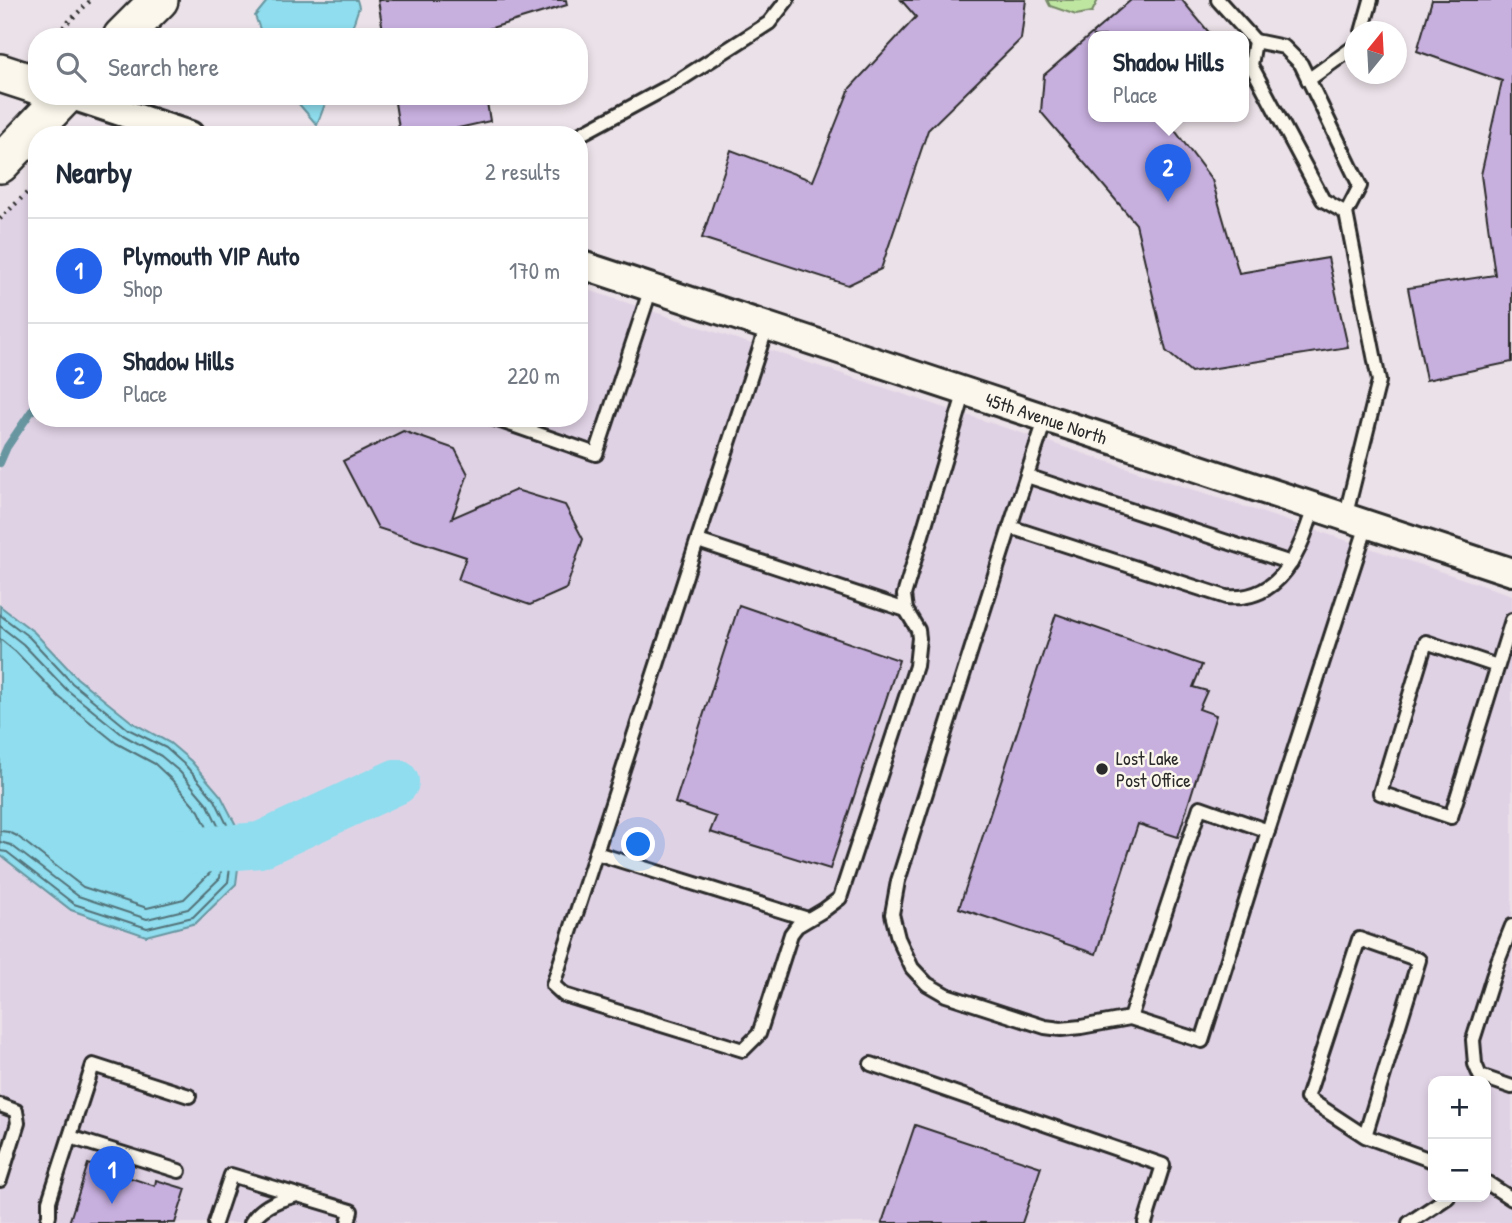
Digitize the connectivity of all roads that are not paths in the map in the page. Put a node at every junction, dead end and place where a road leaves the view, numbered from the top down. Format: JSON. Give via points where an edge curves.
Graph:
{"nodes":[{"id":1,"x":159,"y":0,"type":"edge"},
{"id":2,"x":787,"y":0,"type":"edge"},
{"id":3,"x":1218,"y":0,"type":"edge"},
{"id":4,"x":1371,"y":0,"type":"edge"},
{"id":5,"x":1365,"y":21,"type":"edge"},
{"id":6,"x":131,"y":28,"type":"edge"},
{"id":7,"x":1246,"y":31,"type":"edge"},
{"id":8,"x":1249,"y":34,"type":"edge"},
{"id":9,"x":1255,"y":41,"type":"junction"},
{"id":10,"x":1344,"y":54,"type":"edge"},
{"id":11,"x":0,"y":73,"type":"edge"},
{"id":12,"x":1308,"y":80,"type":"junction"},
{"id":13,"x":28,"y":82,"type":"edge"},
{"id":14,"x":56,"y":105,"type":"edge"},
{"id":15,"x":99,"y":105,"type":"edge"},
{"id":16,"x":36,"y":126,"type":"edge"},
{"id":17,"x":163,"y":126,"type":"edge"},
{"id":18,"x":588,"y":130,"type":"edge"},
{"id":19,"x":28,"y":135,"type":"edge"},
{"id":20,"x":0,"y":164,"type":"edge"},
{"id":21,"x":1346,"y":213,"type":"junction"},
{"id":22,"x":588,"y":267,"type":"edge"},
{"id":23,"x":651,"y":288,"type":"junction"},
{"id":24,"x":767,"y":326,"type":"junction"},
{"id":25,"x":965,"y":391,"type":"junction"},
{"id":26,"x":1046,"y":417,"type":"junction"},
{"id":27,"x":518,"y":427,"type":"edge"},
{"id":28,"x":1027,"y":477,"type":"junction"},
{"id":29,"x":1314,"y":507,"type":"junction"},
{"id":30,"x":1356,"y":521,"type":"junction"},
{"id":31,"x":1010,"y":527,"type":"junction"},
{"id":32,"x":698,"y":541,"type":"junction"},
{"id":33,"x":1291,"y":563,"type":"junction"},
{"id":34,"x":1512,"y":572,"type":"edge"},
{"id":35,"x":906,"y":610,"type":"junction"},
{"id":36,"x":1512,"y":620,"type":"edge"},
{"id":37,"x":1497,"y":666,"type":"junction"},
{"id":38,"x":1268,"y":831,"type":"junction"},
{"id":39,"x":596,"y":853,"type":"junction"},
{"id":40,"x":808,"y":919,"type":"junction"},
{"id":41,"x":1512,"y":926,"type":"edge"},
{"id":42,"x":1130,"y":1018,"type":"junction"},
{"id":43,"x":870,"y":1064,"type":"dead end"},
{"id":44,"x":1512,"y":1087,"type":"edge"},
{"id":45,"x":190,"y":1096,"type":"dead end"},
{"id":46,"x":0,"y":1105,"type":"edge"},
{"id":47,"x":1365,"y":1136,"type":"junction"},
{"id":48,"x":70,"y":1137,"type":"junction"},
{"id":49,"x":1428,"y":1159,"type":"edge"},
{"id":50,"x":179,"y":1171,"type":"dead end"},
{"id":51,"x":0,"y":1179,"type":"edge"},
{"id":52,"x":1491,"y":1185,"type":"edge"},
{"id":53,"x":298,"y":1195,"type":"junction"},
{"id":54,"x":1512,"y":1199,"type":"edge"},
{"id":55,"x":1440,"y":1202,"type":"edge"},
{"id":56,"x":349,"y":1217,"type":"edge"},
{"id":57,"x":47,"y":1223,"type":"edge"},
{"id":58,"x":215,"y":1223,"type":"edge"},
{"id":59,"x":251,"y":1223,"type":"edge"},
{"id":60,"x":1145,"y":1223,"type":"edge"},
{"id":61,"x":1409,"y":1223,"type":"edge"}],
"edges":[{"from":1,"to":6,"type":"street"},
{"from":2,"to":18,"type":"lane","via":[[769,23],[672,85]]},
{"from":3,"to":7,"type":"lane"},
{"from":4,"to":5,"type":"lane"},
{"from":8,"to":9,"type":"lane"},
{"from":9,"to":12,"type":"lane","via":[[1284,47],[1301,64]]},
{"from":9,"to":21,"type":"lane","via":[[1251,65],[1323,200]]},
{"from":10,"to":12,"type":"lane"},
{"from":11,"to":13,"type":"street"},
{"from":12,"to":21,"type":"lane","via":[[1360,186]]},
{"from":14,"to":16,"type":"street"},
{"from":15,"to":17,"type":"street"},
{"from":19,"to":20,"type":"street"},
{"from":21,"to":30,"type":"lane","via":[[1379,382]]},
{"from":22,"to":23,"type":"street","name":"45th Avenue North"},
{"from":23,"to":24,"type":"street","name":"45th Avenue North"},
{"from":23,"to":27,"type":"lane","via":[[596,454]]},
{"from":24,"to":25,"type":"street","name":"45th Avenue North"},
{"from":24,"to":32,"type":"lane"},
{"from":25,"to":26,"type":"street","name":"45th Avenue North"},
{"from":25,"to":35,"type":"lane","via":[[904,595]]},
{"from":26,"to":28,"type":"lane"},
{"from":26,"to":29,"type":"street","name":"45th Avenue North"},
{"from":28,"to":31,"type":"lane"},
{"from":28,"to":33,"type":"lane"},
{"from":29,"to":30,"type":"street","name":"45th Avenue North"},
{"from":29,"to":33,"type":"lane"},
{"from":30,"to":34,"type":"street","name":"45th Avenue North"},
{"from":30,"to":38,"type":"lane"},
{"from":31,"to":33,"type":"lane","via":[[1226,597],[1260,592]]},
{"from":31,"to":42,"type":"lane","via":[[898,881],[892,914],[912,968],[946,995],[1045,1027],[1081,1027]]},
{"from":32,"to":35,"type":"lane"},
{"from":32,"to":39,"type":"lane"},
{"from":35,"to":40,"type":"lane","via":[[918,630],[916,666],[840,898]]},
{"from":36,"to":37,"type":"lane"},
{"from":37,"to":37,"type":"lane","via":[[1451,817],[1380,793],[1426,642]]},
{"from":38,"to":42,"type":"lane","via":[[1200,807]]},
{"from":38,"to":42,"type":"lane","via":[[1202,1041]]},
{"from":39,"to":40,"type":"lane"},
{"from":39,"to":40,"type":"lane","via":[[554,985],[564,995],[743,1050],[760,1034],[791,934]]},
{"from":41,"to":44,"type":"lane","via":[[1473,1041],[1480,1076]]},
{"from":43,"to":60,"type":"lane","via":[[1163,1165]]},
{"from":45,"to":48,"type":"lane","via":[[93,1065]]},
{"from":46,"to":51,"type":"lane","via":[[16,1111],[18,1123]]},
{"from":47,"to":47,"type":"lane","via":[[1419,960],[1359,939],[1307,1098]]},
{"from":47,"to":49,"type":"lane"},
{"from":48,"to":50,"type":"lane"},
{"from":48,"to":57,"type":"lane","via":[[49,1201]]},
{"from":52,"to":54,"type":"lane"},
{"from":53,"to":56,"type":"lane"},
{"from":53,"to":58,"type":"lane","via":[[231,1175]]},
{"from":53,"to":59,"type":"lane","via":[[269,1205]]},
{"from":55,"to":61,"type":"lane"}]}
